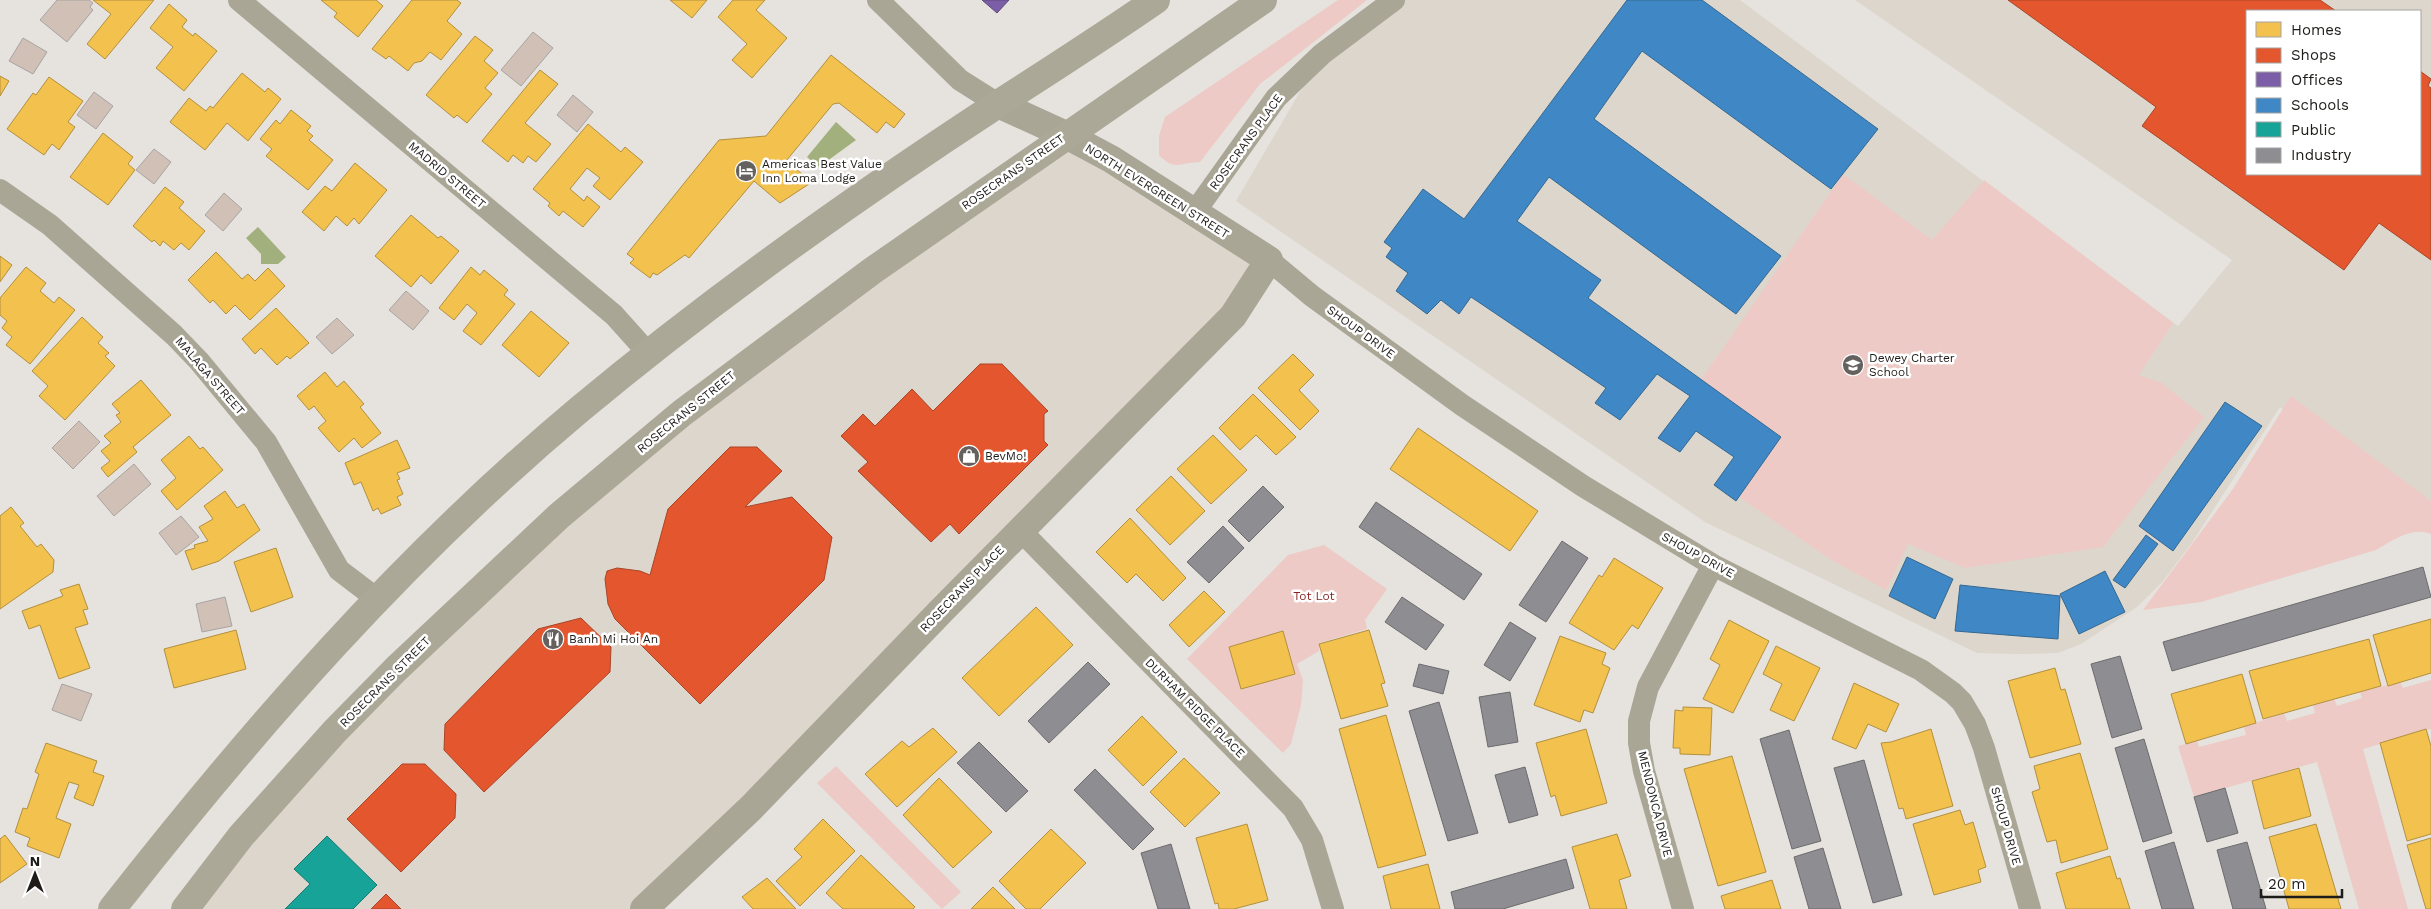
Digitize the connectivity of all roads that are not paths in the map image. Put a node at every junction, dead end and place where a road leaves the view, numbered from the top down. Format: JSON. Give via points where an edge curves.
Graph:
{"nodes":[{"id":1,"x":239,"y":0,"type":"edge"},
{"id":2,"x":878,"y":0,"type":"edge"},
{"id":3,"x":1156,"y":0,"type":"edge"},
{"id":4,"x":1262,"y":0,"type":"edge"},
{"id":5,"x":1394,"y":0,"type":"edge"},
{"id":6,"x":998,"y":104,"type":"junction"},
{"id":7,"x":1066,"y":135,"type":"junction"},
{"id":8,"x":0,"y":190,"type":"edge"},
{"id":9,"x":1194,"y":213,"type":"junction"},
{"id":10,"x":1269,"y":260,"type":"junction"},
{"id":11,"x":649,"y":354,"type":"junction"},
{"id":12,"x":1020,"y":530,"type":"junction"},
{"id":13,"x":1713,"y":565,"type":"junction"},
{"id":14,"x":376,"y":599,"type":"junction"},
{"id":15,"x":112,"y":909,"type":"edge"},
{"id":16,"x":184,"y":909,"type":"edge"},
{"id":17,"x":644,"y":909,"type":"edge"},
{"id":18,"x":1333,"y":909,"type":"edge"},
{"id":19,"x":1683,"y":909,"type":"edge"},
{"id":20,"x":2030,"y":909,"type":"edge"}],
"edges":[{"from":1,"to":11,"type":"street","name":"MADRID STREET","via":[[614,315]]},
{"from":2,"to":6,"type":"street","name":"NORTH EVERGREEN STREET","via":[[960,80]]},
{"from":3,"to":6,"type":"main road"},
{"from":4,"to":7,"type":"main road","name":"ROSECRANS STREET"},
{"from":5,"to":9,"type":"street","name":"ROSECRANS PLACE","via":[[1322,54],[1276,98]]},
{"from":6,"to":7,"type":"street","name":"NORTH EVERGREEN STREET"},
{"from":6,"to":11,"type":"main road","via":[[799,241]]},
{"from":7,"to":9,"type":"street","name":"NORTH EVERGREEN STREET","via":[[1111,159]]},
{"from":7,"to":16,"type":"main road","name":"ROSECRANS STREET","via":[[872,271],[717,386],[560,516],[396,668],[335,731],[241,836]]},
{"from":8,"to":14,"type":"street","name":"MALAGA STREET","via":[[50,225],[199,361],[266,442],[339,570]]},
{"from":9,"to":10,"type":"street","name":"NORTH EVERGREEN STREET"},
{"from":10,"to":12,"type":"street","name":"ROSECRANS PLACE","via":[[1233,316]]},
{"from":10,"to":13,"type":"street","name":"SHOUP DRIVE","via":[[1312,296],[1462,405],[1583,486]]},
{"from":11,"to":14,"type":"main road","via":[[518,464]]},
{"from":12,"to":17,"type":"street","name":"ROSECRANS PLACE","via":[[750,808]]},
{"from":12,"to":18,"type":"street","name":"DURHAM RIDGE PLACE","via":[[1293,808],[1312,840]]},
{"from":13,"to":19,"type":"street","name":"MENDONCA DRIVE","via":[[1648,687],[1639,721],[1644,771]]},
{"from":13,"to":20,"type":"street","name":"SHOUP DRIVE","via":[[1921,670],[1962,702],[1984,748]]},
{"from":14,"to":15,"type":"main road","via":[[220,775]]}]}
